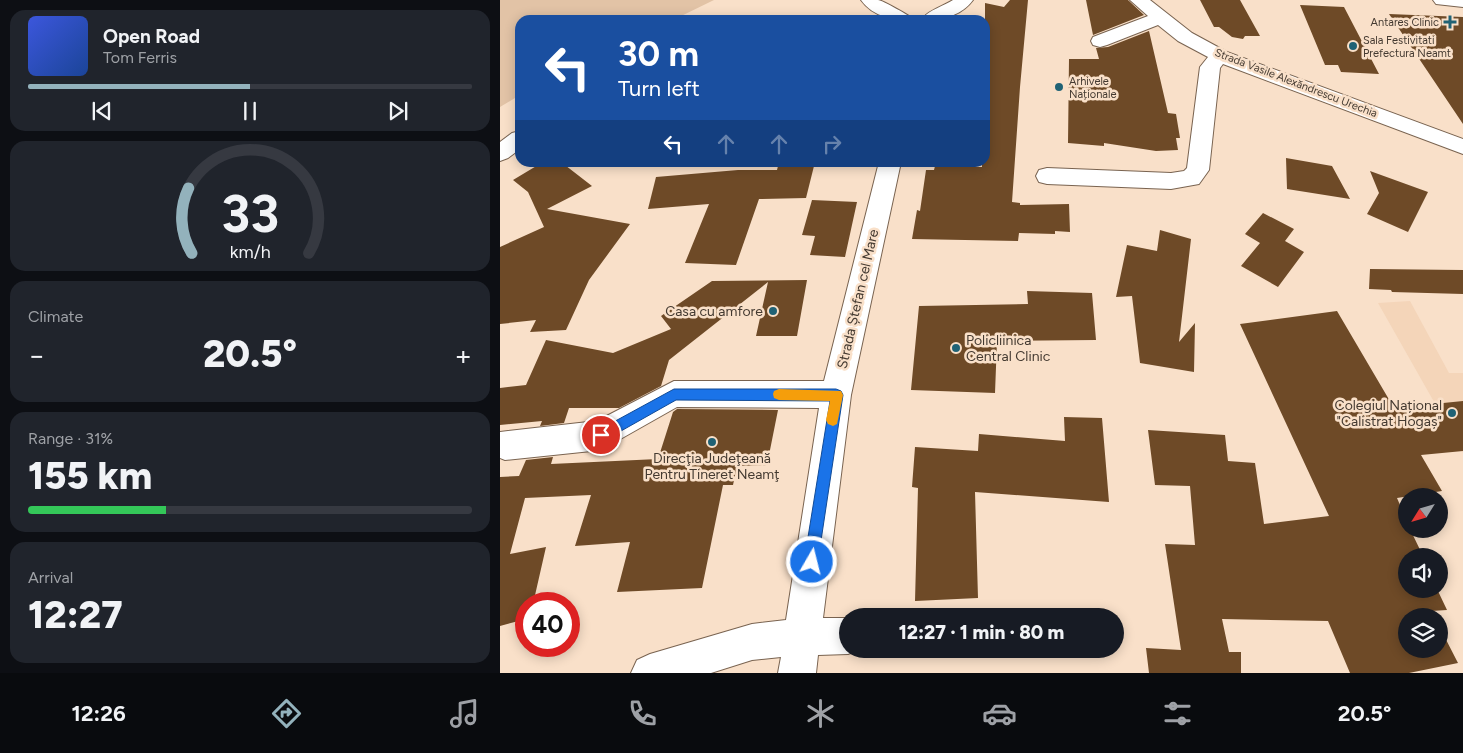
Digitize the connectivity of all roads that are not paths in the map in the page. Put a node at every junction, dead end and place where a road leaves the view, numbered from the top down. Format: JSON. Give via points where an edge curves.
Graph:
{"nodes":[{"id":1,"x":870,"y":0,"type":"edge"},
{"id":2,"x":949,"y":0,"type":"edge"},
{"id":3,"x":964,"y":0,"type":"edge"},
{"id":4,"x":1139,"y":0,"type":"edge"},
{"id":5,"x":1442,"y":0,"type":"edge"},
{"id":6,"x":1463,"y":2,"type":"edge"},
{"id":7,"x":894,"y":15,"type":"edge"},
{"id":8,"x":934,"y":15,"type":"edge"},
{"id":9,"x":939,"y":15,"type":"edge"},
{"id":10,"x":1159,"y":18,"type":"junction"},
{"id":11,"x":1100,"y":42,"type":"dead end"},
{"id":12,"x":1220,"y":56,"type":"junction"},
{"id":13,"x":515,"y":142,"type":"edge"},
{"id":14,"x":1463,"y":147,"type":"edge"},
{"id":15,"x":500,"y":153,"type":"edge"},
{"id":16,"x":889,"y":167,"type":"edge"},
{"id":17,"x":1047,"y":176,"type":"dead end"},
{"id":18,"x":836,"y":395,"type":"junction"},
{"id":19,"x":505,"y":445,"type":"dead end"},
{"id":20,"x":800,"y":636,"type":"junction"},
{"id":21,"x":839,"y":636,"type":"edge"},
{"id":22,"x":650,"y":673,"type":"edge"},
{"id":23,"x":796,"y":673,"type":"edge"}],
"edges":[{"from":1,"to":7,"type":"street"},
{"from":2,"to":8,"type":"street"},
{"from":3,"to":9,"type":"street"},
{"from":4,"to":10,"type":"street","name":"Strada Vasile Alexăndrescu Urechia"},
{"from":5,"to":6,"type":"street"},
{"from":10,"to":11,"type":"street"},
{"from":10,"to":12,"type":"street","name":"Strada Vasile Alexăndrescu Urechia"},
{"from":12,"to":14,"type":"street","name":"Strada Vasile Alexăndrescu Urechia"},
{"from":12,"to":17,"type":"street","via":[[1210,67],[1198,170],[1191,178],[1171,182]]},
{"from":13,"to":15,"type":"street"},
{"from":16,"to":18,"type":"street","name":"Strada Ștefan cel Mare"},
{"from":18,"to":19,"type":"street","via":[[674,394],[601,435]]},
{"from":18,"to":20,"type":"street","name":"Strada Ștefan cel Mare"},
{"from":20,"to":21,"type":"street"},
{"from":20,"to":22,"type":"street","via":[[752,642]]},
{"from":20,"to":23,"type":"street","name":"Strada Ștefan cel Mare"}]}
